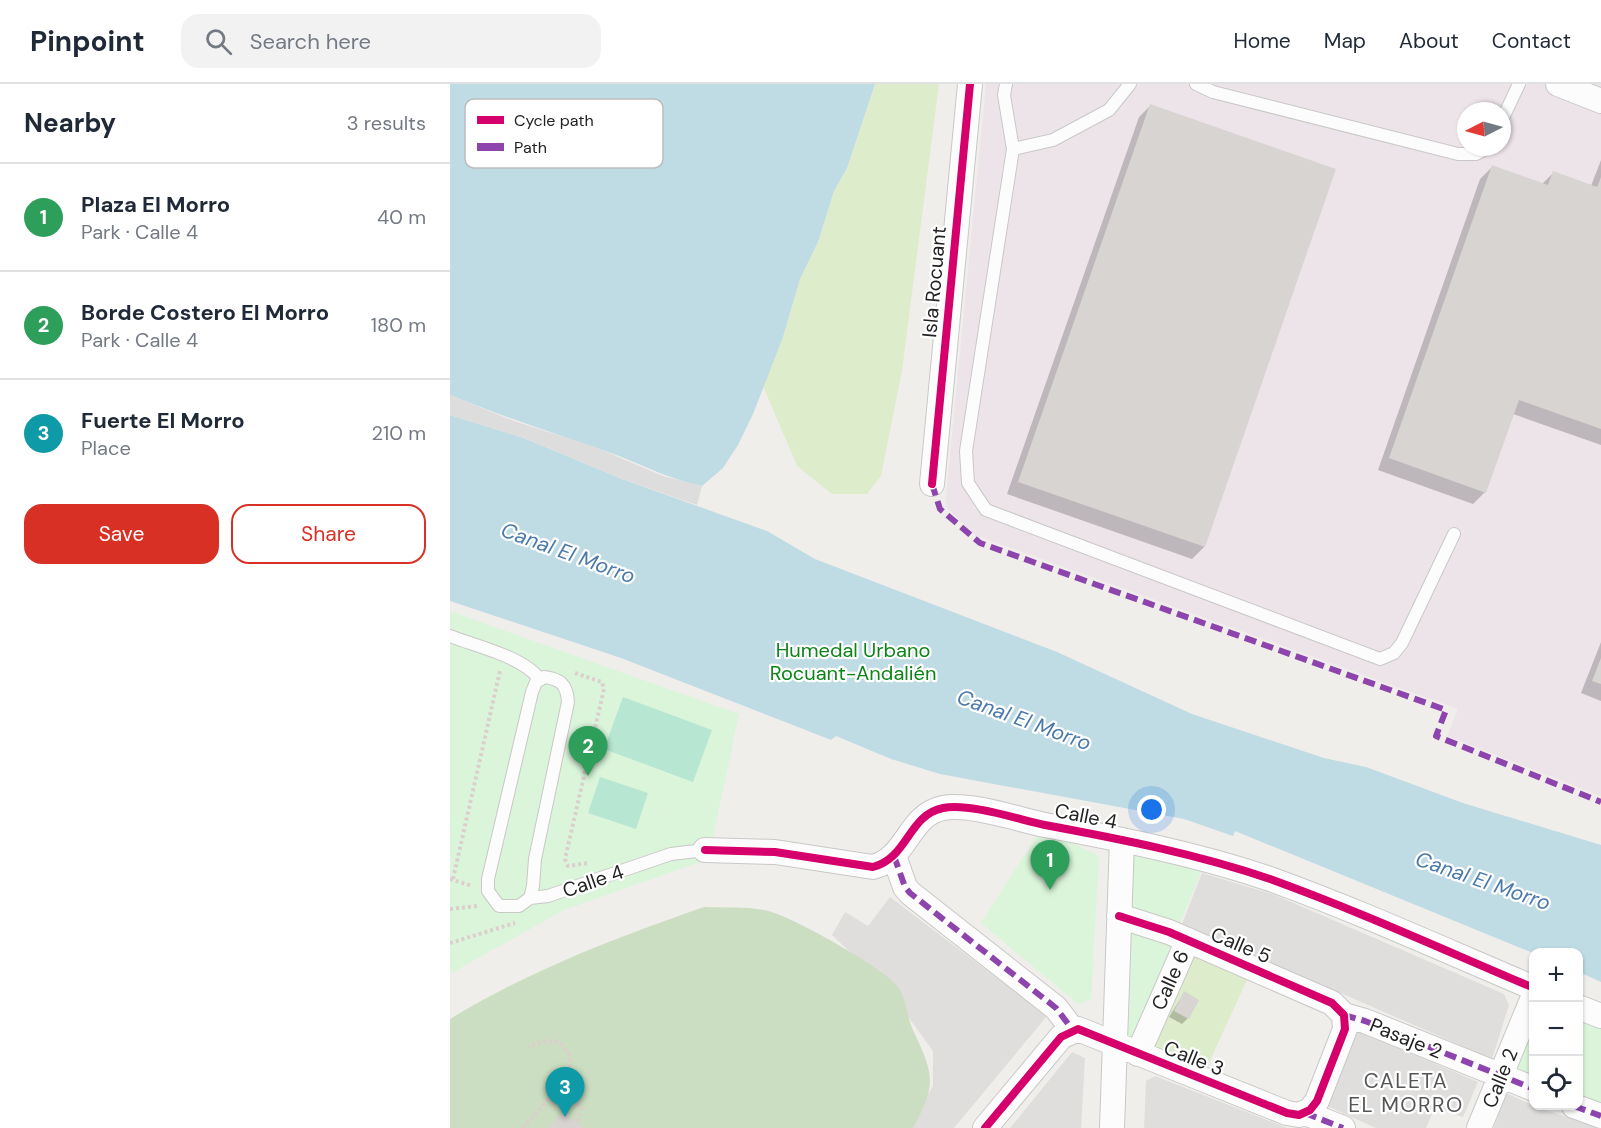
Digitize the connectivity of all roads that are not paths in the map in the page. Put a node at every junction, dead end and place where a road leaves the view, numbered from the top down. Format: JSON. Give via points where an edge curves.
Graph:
{"nodes":[{"id":1,"x":970,"y":84,"type":"edge"},
{"id":2,"x":1006,"y":84,"type":"edge"},
{"id":3,"x":1130,"y":84,"type":"edge"},
{"id":4,"x":1196,"y":84,"type":"edge"},
{"id":5,"x":1519,"y":84,"type":"edge"},
{"id":6,"x":1558,"y":84,"type":"edge"},
{"id":7,"x":1601,"y":101,"type":"edge"},
{"id":8,"x":1510,"y":102,"type":"edge"},
{"id":9,"x":1013,"y":149,"type":"junction"},
{"id":10,"x":1457,"y":154,"type":"edge"},
{"id":11,"x":932,"y":484,"type":"dead end"},
{"id":12,"x":1454,"y":534,"type":"dead end"},
{"id":13,"x":450,"y":636,"type":"edge"},
{"id":14,"x":540,"y":680,"type":"junction"},
{"id":15,"x":1122,"y":840,"type":"junction"},
{"id":16,"x":705,"y":850,"type":"joint"},
{"id":17,"x":894,"y":856,"type":"junction"},
{"id":18,"x":530,"y":898,"type":"junction"},
{"id":19,"x":1119,"y":916,"type":"junction"},
{"id":20,"x":1188,"y":940,"type":"junction"},
{"id":21,"x":1529,"y":986,"type":"edge"},
{"id":22,"x":1531,"y":1002,"type":"edge"},
{"id":23,"x":1583,"y":1009,"type":"edge"},
{"id":24,"x":1344,"y":1015,"type":"junction"},
{"id":25,"x":1601,"y":1016,"type":"edge"},
{"id":26,"x":1072,"y":1029,"type":"junction"},
{"id":27,"x":1115,"y":1044,"type":"junction"},
{"id":28,"x":1138,"y":1053,"type":"junction"},
{"id":29,"x":1500,"y":1076,"type":"junction"},
{"id":30,"x":1529,"y":1087,"type":"edge"},
{"id":31,"x":1583,"y":1109,"type":"edge"},
{"id":32,"x":1305,"y":1113,"type":"junction"},
{"id":33,"x":1601,"y":1116,"type":"edge"},
{"id":34,"x":985,"y":1128,"type":"edge"},
{"id":35,"x":1112,"y":1128,"type":"edge"},
{"id":36,"x":1343,"y":1128,"type":"edge"},
{"id":37,"x":1479,"y":1128,"type":"edge"}],
"edges":[{"from":1,"to":11,"type":"street","name":"Isla Rocuant"},
{"from":2,"to":9,"type":"lane","via":[[1004,95]]},
{"from":3,"to":9,"type":"lane","via":[[1109,110],[1053,140]]},
{"from":4,"to":10,"type":"lane","via":[[1213,92]]},
{"from":5,"to":8,"type":"lane"},
{"from":6,"to":7,"type":"street"},
{"from":9,"to":12,"type":"lane","via":[[966,451],[968,483],[986,510],[1380,659],[1394,654],[1402,643]]},
{"from":13,"to":14,"type":"lane","via":[[524,666]]},
{"from":14,"to":18,"type":"lane","via":[[555,678],[562,682],[568,702],[534,859]]},
{"from":14,"to":18,"type":"lane","name":"Calle 4","via":[[532,692],[488,891],[500,906],[519,906]]},
{"from":15,"to":17,"type":"street","name":"Calle 4","via":[[972,810],[943,808],[919,820]]},
{"from":15,"to":19,"type":"street"},
{"from":15,"to":21,"type":"street","name":"Calle 4","via":[[1268,879]]},
{"from":16,"to":17,"type":"street","name":"Calle 4","via":[[775,852],[873,867]]},
{"from":16,"to":18,"type":"lane","name":"Calle 4","via":[[671,854],[548,896]]},
{"from":17,"to":26,"type":"street","via":[[910,893],[1056,1008]]},
{"from":19,"to":20,"type":"street","name":"Calle 5"},
{"from":19,"to":27,"type":"street"},
{"from":20,"to":24,"type":"street","name":"Calle 5","via":[[1332,1003]]},
{"from":20,"to":28,"type":"street","name":"Calle 6"},
{"from":22,"to":29,"type":"street","name":"Calle 2"},
{"from":23,"to":25,"type":"street"},
{"from":24,"to":29,"type":"street","name":"Pasaje 2"},
{"from":24,"to":32,"type":"street","via":[[1343,1036],[1317,1101]]},
{"from":26,"to":27,"type":"street","name":"Calle 3","via":[[1084,1029]]},
{"from":26,"to":34,"type":"street"},
{"from":27,"to":28,"type":"street","name":"Calle 3"},
{"from":27,"to":35,"type":"street"},
{"from":28,"to":32,"type":"street","name":"Calle 3","via":[[1287,1113]]},
{"from":29,"to":30,"type":"street","name":"Pasaje 2"},
{"from":29,"to":37,"type":"street","name":"Calle 2"},
{"from":31,"to":33,"type":"street"},
{"from":32,"to":36,"type":"street","name":"Calle 3"}]}
